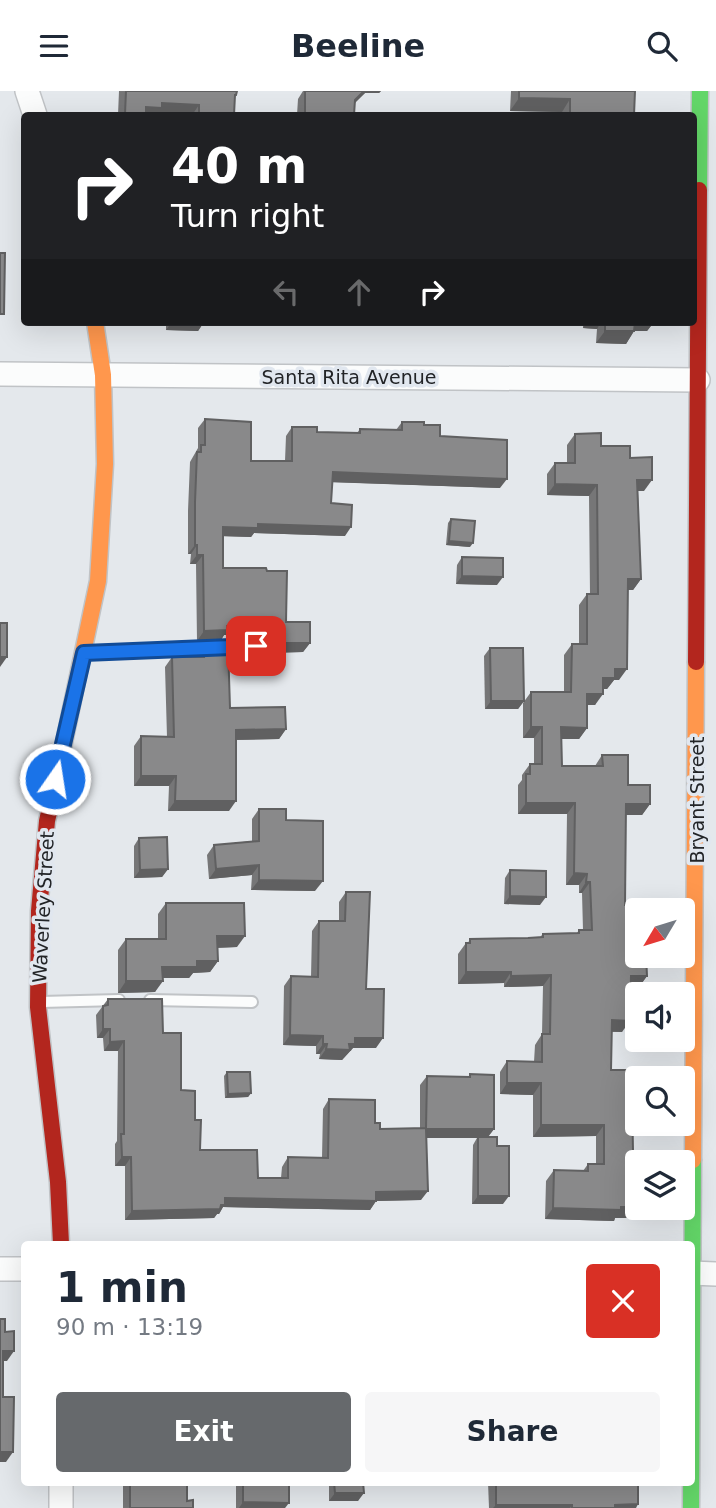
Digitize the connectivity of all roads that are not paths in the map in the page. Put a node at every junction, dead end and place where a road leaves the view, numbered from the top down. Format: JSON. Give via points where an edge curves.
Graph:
{"nodes":[{"id":1,"x":27,"y":91,"type":"edge"},
{"id":2,"x":700,"y":91,"type":"edge"},
{"id":3,"x":34,"y":112,"type":"edge"},
{"id":4,"x":707,"y":243,"type":"edge"},
{"id":5,"x":96,"y":326,"type":"edge"},
{"id":6,"x":0,"y":374,"type":"edge"},
{"id":7,"x":103,"y":375,"type":"junction"},
{"id":8,"x":698,"y":380,"type":"junction"},
{"id":9,"x":256,"y":646,"type":"dead end"},
{"id":10,"x":84,"y":653,"type":"junction"},
{"id":11,"x":707,"y":750,"type":"edge"},
{"id":12,"x":38,"y":1002,"type":"junction"},
{"id":13,"x":252,"y":1002,"type":"dead end"},
{"id":14,"x":61,"y":1241,"type":"edge"},
{"id":15,"x":693,"y":1241,"type":"edge"},
{"id":16,"x":0,"y":1269,"type":"edge"},
{"id":17,"x":21,"y":1269,"type":"edge"},
{"id":18,"x":695,"y":1273,"type":"edge"},
{"id":19,"x":716,"y":1274,"type":"edge"},
{"id":20,"x":61,"y":1486,"type":"edge"},
{"id":21,"x":691,"y":1486,"type":"edge"},
{"id":22,"x":61,"y":1508,"type":"edge"},
{"id":23,"x":691,"y":1508,"type":"edge"}],
"edges":[{"from":1,"to":3,"type":"street"},
{"from":2,"to":4,"type":"street","name":"Bryant Street"},
{"from":4,"to":8,"type":"street","name":"Bryant Street"},
{"from":5,"to":7,"type":"street","name":"Waverley Street"},
{"from":6,"to":7,"type":"street","name":"Santa Rita Avenue"},
{"from":7,"to":8,"type":"street","name":"Santa Rita Avenue"},
{"from":7,"to":10,"type":"street","name":"Waverley Street","via":[[105,464],[99,570]]},
{"from":8,"to":11,"type":"street","name":"Bryant Street"},
{"from":9,"to":10,"type":"lane"},
{"from":10,"to":12,"type":"street","name":"Waverley Street","via":[[47,821],[39,911]]},
{"from":11,"to":15,"type":"street","name":"Bryant Street"},
{"from":12,"to":13,"type":"lane"},
{"from":12,"to":14,"type":"street","name":"Waverley Street"},
{"from":16,"to":17,"type":"street"},
{"from":18,"to":19,"type":"street"},
{"from":20,"to":22,"type":"street"},
{"from":21,"to":23,"type":"street","name":"Bryant Street"}]}
